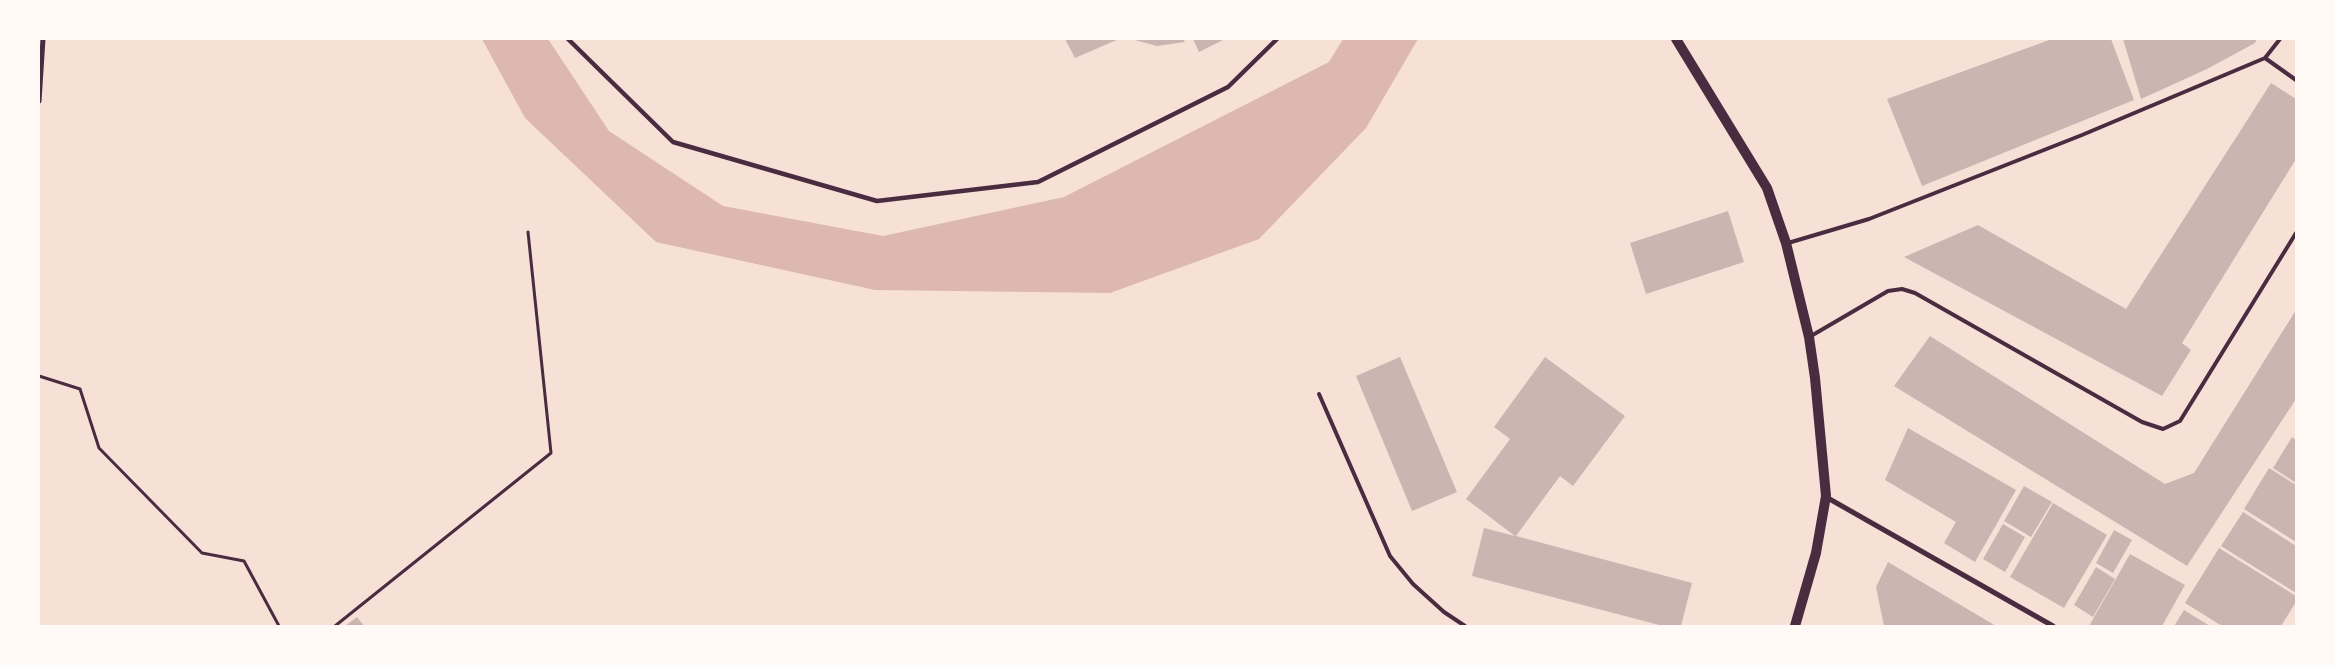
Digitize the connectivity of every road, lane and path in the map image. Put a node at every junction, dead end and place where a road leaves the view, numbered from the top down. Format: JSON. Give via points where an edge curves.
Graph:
{"nodes":[{"id":1,"x":44,"y":39,"type":"edge"},
{"id":2,"x":568,"y":39,"type":"edge"},
{"id":3,"x":1277,"y":39,"type":"edge"},
{"id":4,"x":1676,"y":39,"type":"edge"},
{"id":5,"x":2280,"y":39,"type":"edge"},
{"id":6,"x":2265,"y":58,"type":"junction"},
{"id":7,"x":2296,"y":80,"type":"edge"},
{"id":8,"x":39,"y":101,"type":"edge"},
{"id":9,"x":528,"y":232,"type":"dead end"},
{"id":10,"x":2296,"y":233,"type":"edge"},
{"id":11,"x":1786,"y":244,"type":"junction"},
{"id":12,"x":1809,"y":337,"type":"junction"},
{"id":13,"x":39,"y":376,"type":"edge"},
{"id":14,"x":1319,"y":394,"type":"dead end"},
{"id":15,"x":1826,"y":496,"type":"junction"},
{"id":16,"x":279,"y":626,"type":"edge"},
{"id":17,"x":335,"y":626,"type":"edge"},
{"id":18,"x":1465,"y":626,"type":"edge"},
{"id":19,"x":1795,"y":626,"type":"edge"},
{"id":20,"x":2053,"y":626,"type":"edge"}],
"edges":[{"from":1,"to":8,"type":"street"},
{"from":2,"to":3,"type":"street","via":[[673,142],[877,201],[1038,182],[1228,87]]},
{"from":4,"to":11,"type":"main road","via":[[1767,188]]},
{"from":5,"to":6,"type":"lane"},
{"from":6,"to":7,"type":"lane"},
{"from":6,"to":11,"type":"lane","via":[[1868,219]]},
{"from":9,"to":17,"type":"path","via":[[551,453]]},
{"from":10,"to":12,"type":"lane","via":[[2180,421],[2163,429],[2142,422],[1902,289],[1888,291]]},
{"from":11,"to":12,"type":"main road"},
{"from":12,"to":15,"type":"main road"},
{"from":13,"to":16,"type":"path","via":[[80,389],[100,448],[202,553],[244,561]]},
{"from":14,"to":18,"type":"lane","via":[[1390,556],[1444,612]]},
{"from":15,"to":19,"type":"main road","via":[[1816,553]]},
{"from":15,"to":20,"type":"street"}]}
